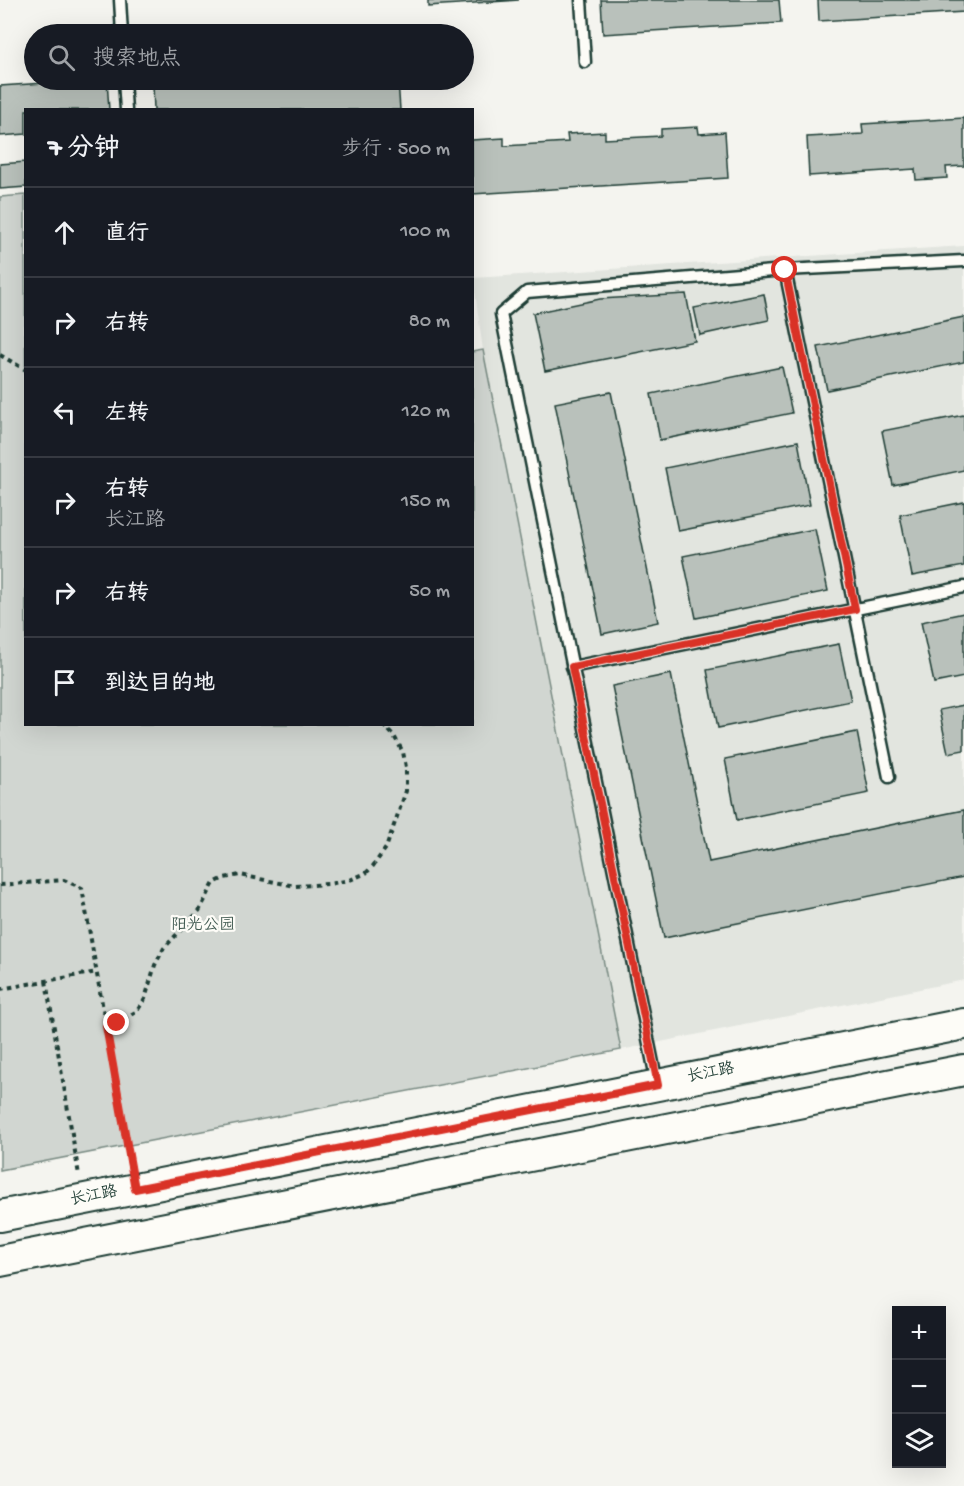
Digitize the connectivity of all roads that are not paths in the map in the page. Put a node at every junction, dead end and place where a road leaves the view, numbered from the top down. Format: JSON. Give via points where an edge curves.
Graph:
{"nodes":[{"id":1,"x":120,"y":0,"type":"edge"},
{"id":2,"x":581,"y":0,"type":"edge"},
{"id":3,"x":121,"y":24,"type":"edge"},
{"id":4,"x":585,"y":62,"type":"dead end"},
{"id":5,"x":125,"y":90,"type":"edge"},
{"id":6,"x":126,"y":108,"type":"edge"},
{"id":7,"x":964,"y":261,"type":"edge"},
{"id":8,"x":785,"y":270,"type":"junction"},
{"id":9,"x":964,"y":587,"type":"edge"},
{"id":10,"x":855,"y":609,"type":"junction"},
{"id":11,"x":572,"y":667,"type":"junction"},
{"id":12,"x":889,"y":777,"type":"dead end"},
{"id":13,"x":964,"y":1024,"type":"edge"},
{"id":14,"x":964,"y":1070,"type":"edge"},
{"id":15,"x":658,"y":1085,"type":"junction"},
{"id":16,"x":0,"y":1216,"type":"edge"},
{"id":17,"x":0,"y":1261,"type":"edge"}],
"edges":[{"from":1,"to":3,"type":"lane"},
{"from":2,"to":4,"type":"lane"},
{"from":5,"to":6,"type":"lane"},
{"from":7,"to":8,"type":"lane"},
{"from":8,"to":10,"type":"lane"},
{"from":8,"to":11,"type":"lane","via":[[527,292],[501,314]]},
{"from":9,"to":10,"type":"lane"},
{"from":10,"to":11,"type":"lane"},
{"from":10,"to":12,"type":"lane"},
{"from":11,"to":15,"type":"lane"},
{"from":13,"to":15,"type":"street","name":"长江路"},
{"from":14,"to":17,"type":"street"},
{"from":15,"to":16,"type":"street","name":"长江路"}]}
